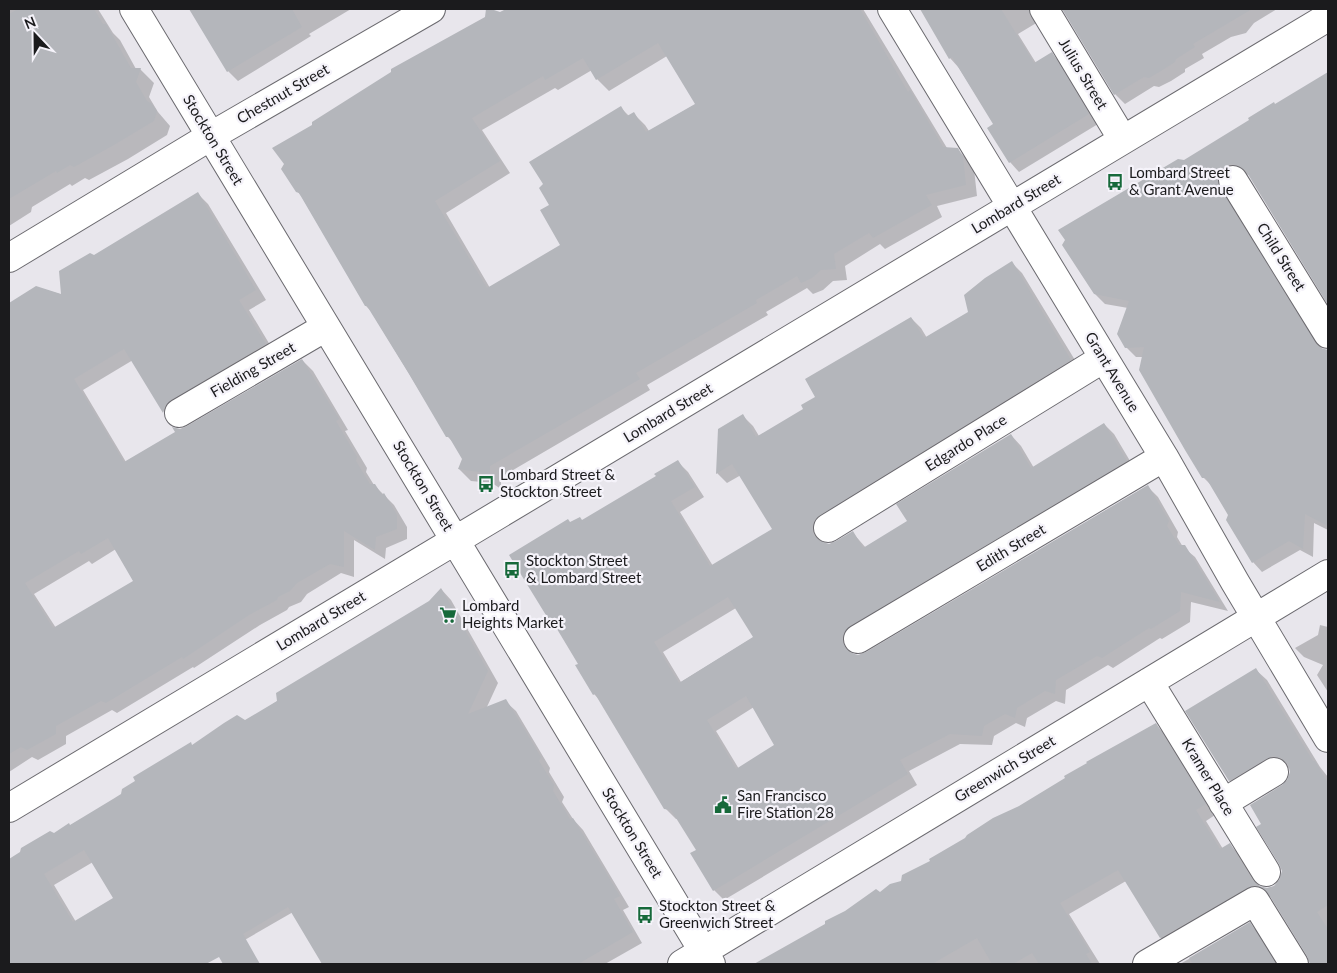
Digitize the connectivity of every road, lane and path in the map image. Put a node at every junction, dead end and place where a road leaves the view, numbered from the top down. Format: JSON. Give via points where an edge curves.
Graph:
{"nodes":[{"id":1,"x":134,"y":9,"type":"edge"},
{"id":2,"x":430,"y":9,"type":"edge"},
{"id":3,"x":892,"y":9,"type":"edge"},
{"id":4,"x":1044,"y":9,"type":"edge"},
{"id":5,"x":1328,"y":17,"type":"edge"},
{"id":6,"x":211,"y":136,"type":"junction"},
{"id":7,"x":1123,"y":140,"type":"junction"},
{"id":8,"x":1233,"y":180,"type":"dead end"},
{"id":9,"x":1011,"y":208,"type":"junction"},
{"id":10,"x":9,"y":258,"type":"edge"},
{"id":11,"x":326,"y":327,"type":"junction"},
{"id":12,"x":1328,"y":334,"type":"edge"},
{"id":13,"x":1104,"y":358,"type":"junction"},
{"id":14,"x":179,"y":413,"type":"dead end"},
{"id":15,"x":1164,"y":457,"type":"junction"},
{"id":16,"x":828,"y":528,"type":"dead end"},
{"id":17,"x":455,"y":540,"type":"junction"},
{"id":18,"x":1328,"y":574,"type":"edge"},
{"id":19,"x":1256,"y":618,"type":"junction"},
{"id":20,"x":858,"y":640,"type":"dead end"},
{"id":21,"x":1149,"y":682,"type":"junction"},
{"id":22,"x":1328,"y":738,"type":"edge"},
{"id":23,"x":1274,"y":772,"type":"dead end"},
{"id":24,"x":1224,"y":803,"type":"junction"},
{"id":25,"x":9,"y":808,"type":"edge"},
{"id":26,"x":1266,"y":872,"type":"dead end"},
{"id":27,"x":699,"y":960,"type":"edge"},
{"id":28,"x":1147,"y":964,"type":"edge"},
{"id":29,"x":1294,"y":964,"type":"edge"}],
"edges":[{"from":1,"to":6,"type":"street","name":"Stockton Street"},
{"from":2,"to":6,"type":"street","name":"Chestnut Street"},
{"from":3,"to":9,"type":"street","name":"Grant Avenue"},
{"from":4,"to":7,"type":"street","name":"Julius Street"},
{"from":5,"to":7,"type":"street","name":"Lombard Street"},
{"from":6,"to":10,"type":"street","name":"Chestnut Street"},
{"from":6,"to":11,"type":"street","name":"Stockton Street"},
{"from":7,"to":9,"type":"street","name":"Lombard Street"},
{"from":8,"to":12,"type":"street","name":"Child Street"},
{"from":9,"to":13,"type":"street","name":"Grant Avenue"},
{"from":9,"to":17,"type":"street","name":"Lombard Street"},
{"from":11,"to":14,"type":"street","name":"Fielding Street"},
{"from":11,"to":17,"type":"street","name":"Stockton Street"},
{"from":13,"to":15,"type":"street","name":"Grant Avenue"},
{"from":13,"to":16,"type":"street","name":"Edgardo Place"},
{"from":15,"to":19,"type":"street","name":"Grant Avenue"},
{"from":15,"to":20,"type":"street","name":"Edith Street"},
{"from":17,"to":25,"type":"street","name":"Lombard Street"},
{"from":17,"to":27,"type":"street","name":"Stockton Street"},
{"from":18,"to":19,"type":"street","name":"Greenwich Street"},
{"from":19,"to":21,"type":"street","name":"Greenwich Street"},
{"from":19,"to":22,"type":"street","name":"Grant Avenue"},
{"from":21,"to":24,"type":"street","name":"Kramer Place"},
{"from":21,"to":27,"type":"street","name":"Greenwich Street"},
{"from":23,"to":24,"type":"street"},
{"from":24,"to":26,"type":"street","name":"Kramer Place"},
{"from":28,"to":29,"type":"street","via":[[1254,901]]}]}
